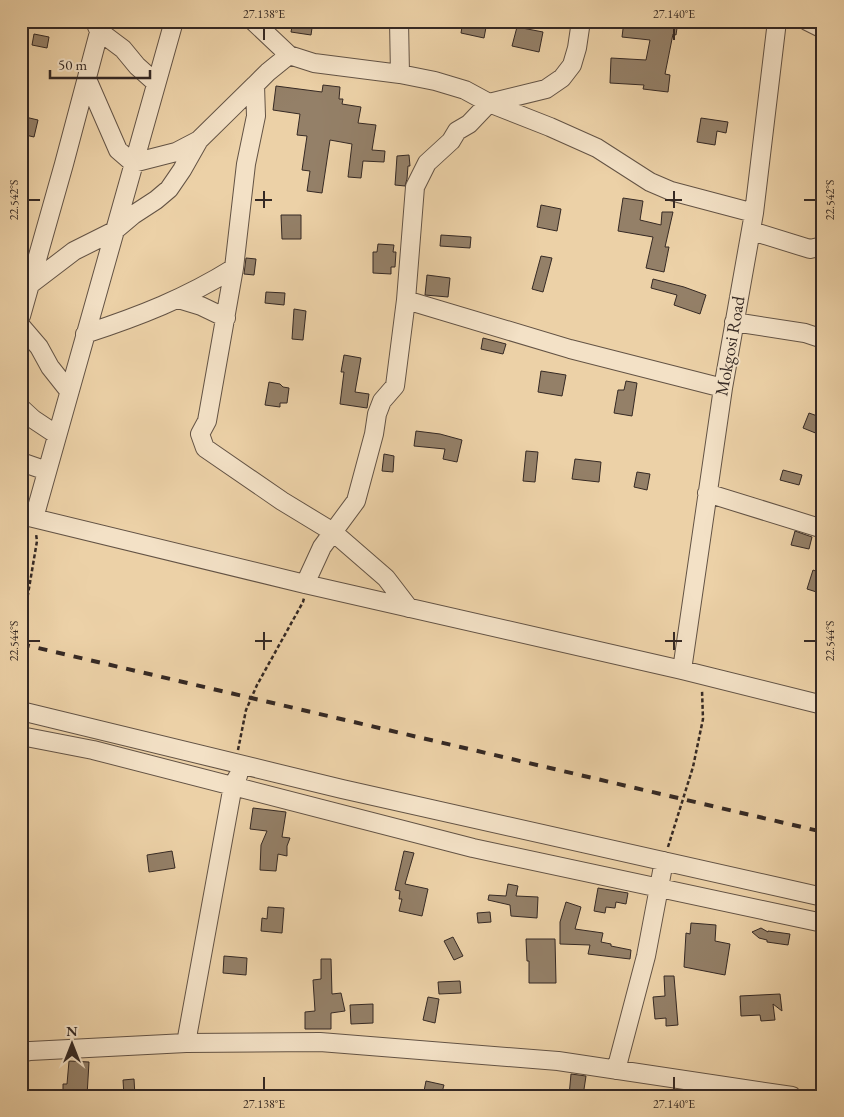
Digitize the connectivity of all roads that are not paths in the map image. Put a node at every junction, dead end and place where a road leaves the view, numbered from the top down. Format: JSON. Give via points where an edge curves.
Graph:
{"nodes":[{"id":1,"x":174,"y":21,"type":"edge"},
{"id":2,"x":253,"y":21,"type":"edge"},
{"id":3,"x":399,"y":21,"type":"edge"},
{"id":4,"x":581,"y":21,"type":"edge"},
{"id":5,"x":777,"y":21,"type":"edge"},
{"id":6,"x":807,"y":21,"type":"edge"},
{"id":7,"x":99,"y":24,"type":"edge"},
{"id":8,"x":823,"y":29,"type":"edge"},
{"id":9,"x":289,"y":55,"type":"junction"},
{"id":10,"x":400,"y":74,"type":"junction"},
{"id":11,"x":86,"y":79,"type":"junction"},
{"id":12,"x":156,"y":83,"type":"junction"},
{"id":13,"x":255,"y":85,"type":"junction"},
{"id":14,"x":489,"y":103,"type":"junction"},
{"id":15,"x":199,"y":140,"type":"junction"},
{"id":16,"x":133,"y":163,"type":"junction"},
{"id":17,"x":754,"y":213,"type":"junction"},
{"id":18,"x":114,"y":231,"type":"junction"},
{"id":19,"x":752,"y":231,"type":"junction"},
{"id":20,"x":823,"y":246,"type":"edge"},
{"id":21,"x":234,"y":268,"type":"junction"},
{"id":22,"x":32,"y":283,"type":"junction"},
{"id":23,"x":178,"y":299,"type":"junction"},
{"id":24,"x":406,"y":300,"type":"junction"},
{"id":25,"x":21,"y":316,"type":"edge"},
{"id":26,"x":226,"y":318,"type":"junction"},
{"id":27,"x":734,"y":322,"type":"junction"},
{"id":28,"x":21,"y":326,"type":"edge"},
{"id":29,"x":85,"y":334,"type":"junction"},
{"id":30,"x":823,"y":339,"type":"edge"},
{"id":31,"x":723,"y":388,"type":"junction"},
{"id":32,"x":69,"y":391,"type":"junction"},
{"id":33,"x":21,"y":408,"type":"edge"},
{"id":34,"x":57,"y":434,"type":"junction"},
{"id":35,"x":21,"y":462,"type":"edge"},
{"id":36,"x":47,"y":470,"type":"junction"},
{"id":37,"x":707,"y":493,"type":"junction"},
{"id":38,"x":28,"y":516,"type":"edge"},
{"id":39,"x":823,"y":529,"type":"edge"},
{"id":40,"x":333,"y":532,"type":"junction"},
{"id":41,"x":305,"y":584,"type":"junction"},
{"id":42,"x":409,"y":608,"type":"junction"},
{"id":43,"x":682,"y":670,"type":"junction"},
{"id":44,"x":823,"y":705,"type":"edge"},
{"id":45,"x":21,"y":711,"type":"edge"},
{"id":46,"x":21,"y":736,"type":"edge"},
{"id":47,"x":240,"y":765,"type":"junction"},
{"id":48,"x":233,"y":785,"type":"junction"},
{"id":49,"x":664,"y":861,"type":"junction"},
{"id":50,"x":659,"y":888,"type":"junction"},
{"id":51,"x":823,"y":897,"type":"edge"},
{"id":52,"x":823,"y":923,"type":"edge"},
{"id":53,"x":186,"y":1043,"type":"junction"},
{"id":54,"x":21,"y":1052,"type":"edge"},
{"id":55,"x":616,"y":1070,"type":"junction"},
{"id":56,"x":749,"y":1093,"type":"edge"},
{"id":57,"x":792,"y":1096,"type":"edge"}],
"edges":[{"from":1,"to":12,"type":"street"},
{"from":2,"to":9,"type":"street"},
{"from":3,"to":10,"type":"street"},
{"from":4,"to":14,"type":"street","via":[[572,65],[562,78],[546,89]]},
{"from":5,"to":17,"type":"street","name":"Mokgosi Road"},
{"from":6,"to":8,"type":"street"},
{"from":7,"to":11,"type":"street"},
{"from":7,"to":12,"type":"street","via":[[136,66]]},
{"from":9,"to":10,"type":"street","via":[[314,63]]},
{"from":9,"to":13,"type":"street"},
{"from":10,"to":14,"type":"street","via":[[465,90]]},
{"from":11,"to":16,"type":"street","via":[[118,150]]},
{"from":11,"to":22,"type":"street"},
{"from":12,"to":16,"type":"street"},
{"from":13,"to":15,"type":"street"},
{"from":13,"to":21,"type":"street","via":[[256,116],[246,164]]},
{"from":14,"to":17,"type":"street","via":[[598,148],[650,182]]},
{"from":14,"to":24,"type":"street","via":[[427,163],[416,187]]},
{"from":15,"to":16,"type":"street","via":[[176,152]]},
{"from":15,"to":18,"type":"street","via":[[169,189]]},
{"from":16,"to":18,"type":"street"},
{"from":17,"to":19,"type":"street","name":"Mokgosi Road"},
{"from":18,"to":22,"type":"street","via":[[74,251]]},
{"from":18,"to":29,"type":"street"},
{"from":19,"to":20,"type":"street","via":[[810,249]]},
{"from":19,"to":27,"type":"street","name":"Mokgosi Road"},
{"from":21,"to":23,"type":"street"},
{"from":21,"to":26,"type":"street"},
{"from":22,"to":25,"type":"street"},
{"from":23,"to":26,"type":"street"},
{"from":23,"to":29,"type":"street"},
{"from":24,"to":31,"type":"street"},
{"from":24,"to":40,"type":"street","via":[[395,386],[376,414],[374,434],[356,501]]},
{"from":26,"to":40,"type":"street","via":[[207,421],[200,434],[205,448]]},
{"from":27,"to":30,"type":"street","via":[[805,333]]},
{"from":27,"to":31,"type":"street","name":"Mokgosi Road"},
{"from":28,"to":32,"type":"street","via":[[39,346]]},
{"from":29,"to":32,"type":"street"},
{"from":31,"to":37,"type":"street","name":"Mokgosi Road"},
{"from":32,"to":34,"type":"street"},
{"from":33,"to":34,"type":"street"},
{"from":34,"to":36,"type":"street"},
{"from":35,"to":36,"type":"street"},
{"from":36,"to":38,"type":"street"},
{"from":37,"to":39,"type":"street"},
{"from":37,"to":43,"type":"street","name":"Mokgosi Road"},
{"from":38,"to":41,"type":"street"},
{"from":40,"to":41,"type":"street","via":[[322,547]]},
{"from":40,"to":42,"type":"street","via":[[386,578]]},
{"from":41,"to":42,"type":"street"},
{"from":42,"to":43,"type":"street"},
{"from":43,"to":44,"type":"street"},
{"from":45,"to":47,"type":"street"},
{"from":46,"to":48,"type":"street","via":[[93,750]]},
{"from":47,"to":48,"type":"street"},
{"from":47,"to":49,"type":"street"},
{"from":48,"to":50,"type":"street","via":[[473,848]]},
{"from":48,"to":53,"type":"street"},
{"from":49,"to":50,"type":"street"},
{"from":49,"to":51,"type":"street"},
{"from":50,"to":52,"type":"street"},
{"from":50,"to":55,"type":"street"},
{"from":53,"to":54,"type":"street"},
{"from":53,"to":55,"type":"street","via":[[320,1042],[558,1061]]},
{"from":55,"to":56,"type":"street"},
{"from":56,"to":57,"type":"street"}]}
